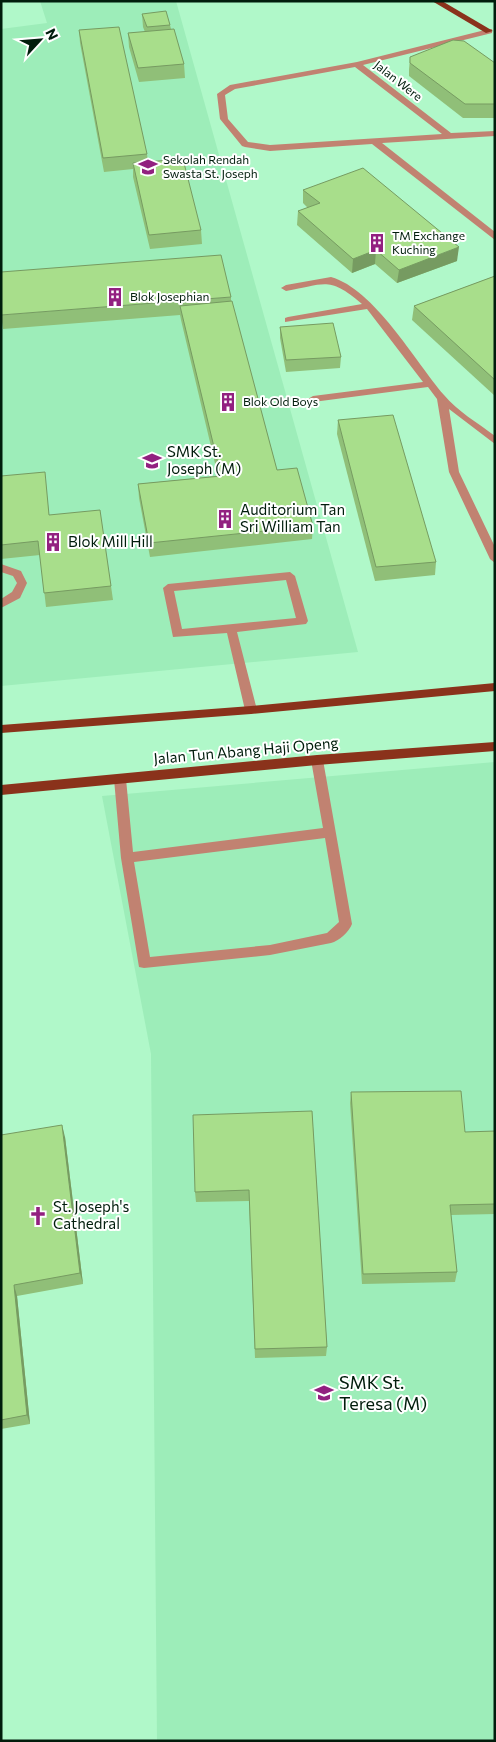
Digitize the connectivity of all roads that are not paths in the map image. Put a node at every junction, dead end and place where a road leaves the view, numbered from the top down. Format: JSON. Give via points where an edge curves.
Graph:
{"nodes":[{"id":1,"x":436,"y":1,"type":"edge"},
{"id":2,"x":452,"y":1,"type":"edge"},
{"id":3,"x":492,"y":33,"type":"edge"},
{"id":4,"x":451,"y":40,"type":"junction"},
{"id":5,"x":458,"y":46,"type":"edge"},
{"id":6,"x":356,"y":64,"type":"junction"},
{"id":7,"x":495,"y":133,"type":"edge"},
{"id":8,"x":448,"y":135,"type":"junction"},
{"id":9,"x":373,"y":140,"type":"junction"},
{"id":10,"x":495,"y":237,"type":"edge"},
{"id":11,"x":286,"y":288,"type":"dead end"},
{"id":12,"x":369,"y":306,"type":"junction"},
{"id":13,"x":288,"y":320,"type":"dead end"},
{"id":14,"x":430,"y":384,"type":"junction"},
{"id":15,"x":313,"y":399,"type":"dead end"},
{"id":16,"x":442,"y":399,"type":"junction"},
{"id":17,"x":495,"y":441,"type":"edge"},
{"id":18,"x":495,"y":559,"type":"edge"},
{"id":19,"x":1,"y":568,"type":"edge"},
{"id":20,"x":1,"y":604,"type":"edge"},
{"id":21,"x":231,"y":628,"type":"junction"},
{"id":22,"x":495,"y":687,"type":"edge"},
{"id":23,"x":251,"y":710,"type":"junction"},
{"id":24,"x":1,"y":729,"type":"edge"},
{"id":25,"x":495,"y":746,"type":"edge"},
{"id":26,"x":317,"y":760,"type":"junction"},
{"id":27,"x":120,"y":779,"type":"junction"},
{"id":28,"x":1,"y":790,"type":"edge"},
{"id":29,"x":331,"y":832,"type":"junction"},
{"id":30,"x":127,"y":858,"type":"junction"}],
"edges":[{"from":1,"to":3,"type":"main road"},
{"from":2,"to":3,"type":"main road"},
{"from":3,"to":4,"type":"street","name":"Jalan Were"},
{"from":4,"to":5,"type":"street"},
{"from":4,"to":6,"type":"street","name":"Jalan Were"},
{"from":6,"to":8,"type":"street","name":"Jalan Were"},
{"from":6,"to":9,"type":"street","via":[[233,87],[221,94],[224,118],[245,144],[270,148]]},
{"from":7,"to":8,"type":"street"},
{"from":8,"to":9,"type":"street"},
{"from":9,"to":10,"type":"street"},
{"from":11,"to":12,"type":"street","via":[[331,280],[348,288]]},
{"from":12,"to":13,"type":"street"},
{"from":12,"to":14,"type":"street"},
{"from":14,"to":15,"type":"street"},
{"from":14,"to":16,"type":"street"},
{"from":16,"to":17,"type":"street"},
{"from":16,"to":18,"type":"street","via":[[454,472]]},
{"from":19,"to":20,"type":"street","via":[[18,574],[22,580],[14,599]]},
{"from":21,"to":21,"type":"street","via":[[177,634],[168,588],[290,576],[302,621]]},
{"from":21,"to":23,"type":"street"},
{"from":22,"to":23,"type":"main road"},
{"from":23,"to":24,"type":"main road"},
{"from":25,"to":26,"type":"main road","name":"Jalan Tun Abang Haji Openg"},
{"from":26,"to":27,"type":"main road","name":"Jalan Tun Abang Haji Openg"},
{"from":26,"to":29,"type":"street"},
{"from":27,"to":28,"type":"main road","name":"Jalan Tun Abang Haji Openg"},
{"from":27,"to":30,"type":"street"},
{"from":29,"to":30,"type":"street"},
{"from":29,"to":30,"type":"street","via":[[346,924],[331,938],[270,950],[144,963]]}]}
